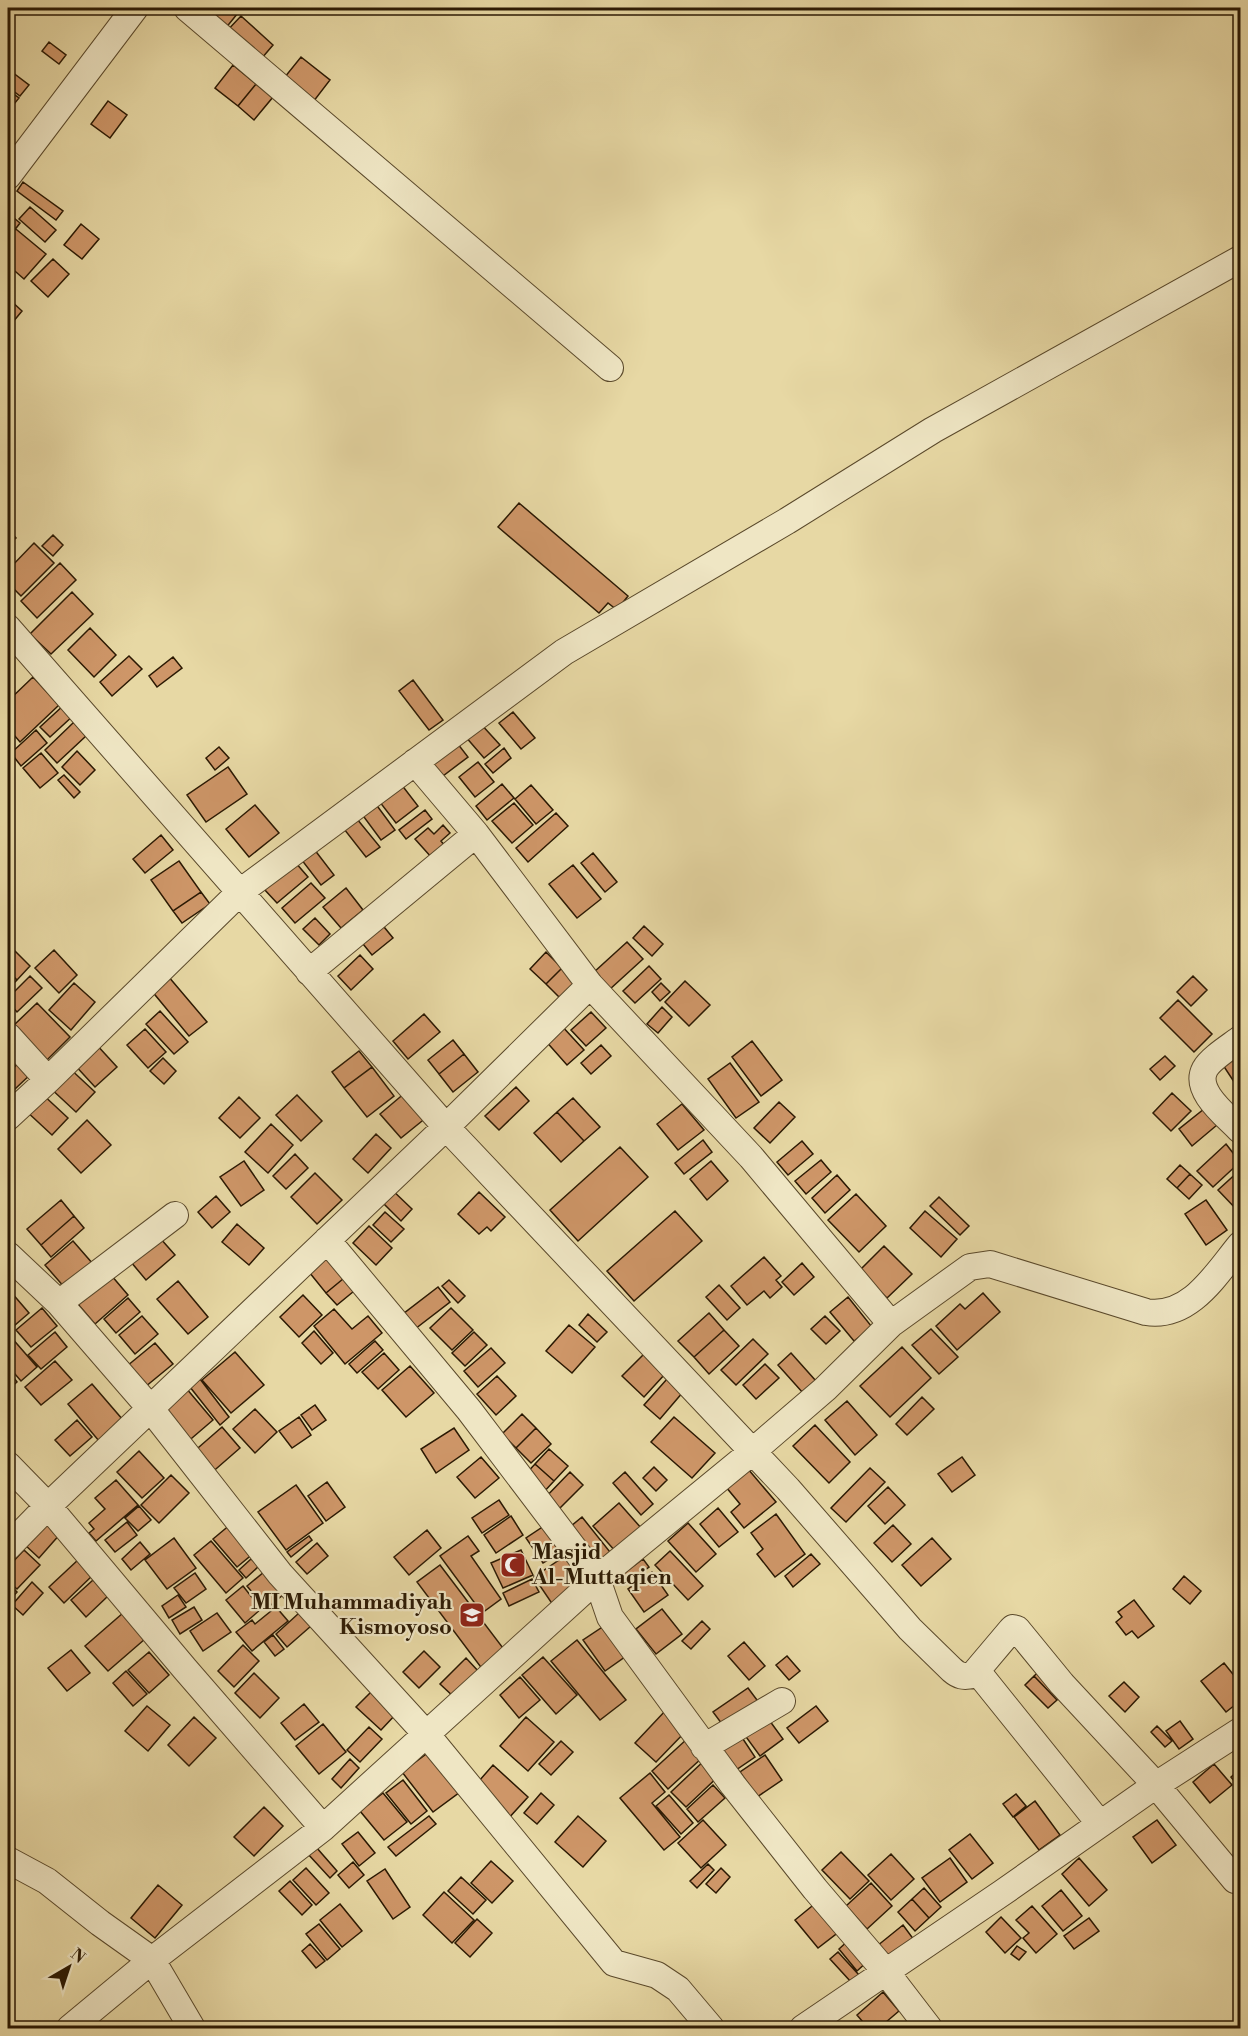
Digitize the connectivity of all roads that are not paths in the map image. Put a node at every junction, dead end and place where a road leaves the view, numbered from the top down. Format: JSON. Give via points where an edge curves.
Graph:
{"nodes":[{"id":1,"x":188,"y":8,"type":"edge"},
{"id":2,"x":120,"y":14,"type":"edge"},
{"id":3,"x":8,"y":176,"type":"edge"},
{"id":4,"x":1240,"y":259,"type":"edge"},
{"id":5,"x":610,"y":368,"type":"dead end"},
{"id":6,"x":8,"y":628,"type":"edge"},
{"id":7,"x":415,"y":762,"type":"junction"},
{"id":8,"x":476,"y":834,"type":"junction"},
{"id":9,"x":240,"y":892,"type":"junction"},
{"id":10,"x":309,"y":972,"type":"junction"},
{"id":11,"x":590,"y":985,"type":"junction"},
{"id":12,"x":8,"y":1036,"type":"edge"},
{"id":13,"x":1240,"y":1039,"type":"edge"},
{"id":14,"x":48,"y":1080,"type":"junction"},
{"id":15,"x":8,"y":1117,"type":"edge"},
{"id":16,"x":446,"y":1126,"type":"junction"},
{"id":17,"x":1240,"y":1130,"type":"edge"},
{"id":18,"x":175,"y":1215,"type":"dead end"},
{"id":19,"x":327,"y":1240,"type":"junction"},
{"id":20,"x":1240,"y":1245,"type":"edge"},
{"id":21,"x":8,"y":1255,"type":"edge"},
{"id":22,"x":58,"y":1303,"type":"junction"},
{"id":23,"x":891,"y":1324,"type":"junction"},
{"id":24,"x":150,"y":1408,"type":"junction"},
{"id":25,"x":753,"y":1451,"type":"junction"},
{"id":26,"x":8,"y":1465,"type":"edge"},
{"id":27,"x":48,"y":1506,"type":"junction"},
{"id":28,"x":8,"y":1547,"type":"edge"},
{"id":29,"x":597,"y":1579,"type":"junction"},
{"id":30,"x":977,"y":1671,"type":"junction"},
{"id":31,"x":782,"y":1701,"type":"dead end"},
{"id":32,"x":1240,"y":1731,"type":"edge"},
{"id":33,"x":427,"y":1735,"type":"junction"},
{"id":34,"x":704,"y":1747,"type":"junction"},
{"id":35,"x":1156,"y":1785,"type":"junction"},
{"id":36,"x":1100,"y":1824,"type":"junction"},
{"id":37,"x":323,"y":1828,"type":"junction"},
{"id":38,"x":8,"y":1860,"type":"edge"},
{"id":39,"x":1235,"y":1880,"type":"dead end"},
{"id":40,"x":152,"y":1960,"type":"junction"},
{"id":41,"x":886,"y":1972,"type":"junction"},
{"id":42,"x":70,"y":2028,"type":"edge"},
{"id":43,"x":192,"y":2028,"type":"edge"},
{"id":44,"x":711,"y":2028,"type":"edge"},
{"id":45,"x":803,"y":2028,"type":"edge"},
{"id":46,"x":929,"y":2028,"type":"edge"}],
"edges":[{"from":1,"to":5,"type":"street"},
{"from":2,"to":3,"type":"street"},
{"from":4,"to":7,"type":"street","via":[[933,430],[572,647]]},
{"from":6,"to":9,"type":"street"},
{"from":7,"to":8,"type":"street"},
{"from":7,"to":9,"type":"street"},
{"from":8,"to":10,"type":"street"},
{"from":8,"to":11,"type":"street"},
{"from":9,"to":10,"type":"street"},
{"from":9,"to":14,"type":"street"},
{"from":10,"to":16,"type":"street"},
{"from":11,"to":16,"type":"street"},
{"from":11,"to":23,"type":"street","via":[[751,1157]]},
{"from":12,"to":14,"type":"street"},
{"from":13,"to":17,"type":"street","via":[[1210,1063],[1202,1080],[1214,1103]]},
{"from":14,"to":15,"type":"street"},
{"from":16,"to":19,"type":"street"},
{"from":16,"to":25,"type":"street"},
{"from":18,"to":22,"type":"street"},
{"from":19,"to":24,"type":"street"},
{"from":19,"to":29,"type":"street","via":[[469,1410]]},
{"from":20,"to":23,"type":"street","via":[[1191,1301],[1165,1312],[1146,1312],[980,1264],[970,1267]]},
{"from":21,"to":22,"type":"street"},
{"from":22,"to":24,"type":"street"},
{"from":23,"to":25,"type":"street","via":[[825,1389]]},
{"from":24,"to":27,"type":"street"},
{"from":24,"to":33,"type":"street","via":[[279,1574]]},
{"from":25,"to":29,"type":"street"},
{"from":25,"to":30,"type":"street","via":[[910,1629],[959,1676]]},
{"from":26,"to":27,"type":"street"},
{"from":27,"to":28,"type":"street"},
{"from":27,"to":37,"type":"street"},
{"from":29,"to":33,"type":"street"},
{"from":29,"to":34,"type":"street","via":[[610,1617]]},
{"from":30,"to":35,"type":"street","via":[[1011,1630],[1017,1629]]},
{"from":30,"to":36,"type":"street"},
{"from":31,"to":34,"type":"street"},
{"from":32,"to":35,"type":"street"},
{"from":33,"to":37,"type":"street"},
{"from":33,"to":44,"type":"street","via":[[614,1963],[657,1975],[678,1989]]},
{"from":34,"to":41,"type":"street","via":[[815,1889]]},
{"from":35,"to":36,"type":"street"},
{"from":35,"to":39,"type":"street"},
{"from":36,"to":41,"type":"street"},
{"from":37,"to":40,"type":"street"},
{"from":38,"to":40,"type":"street","via":[[47,1881]]},
{"from":40,"to":42,"type":"street"},
{"from":40,"to":43,"type":"street"},
{"from":41,"to":45,"type":"street"},
{"from":41,"to":46,"type":"street"}]}
